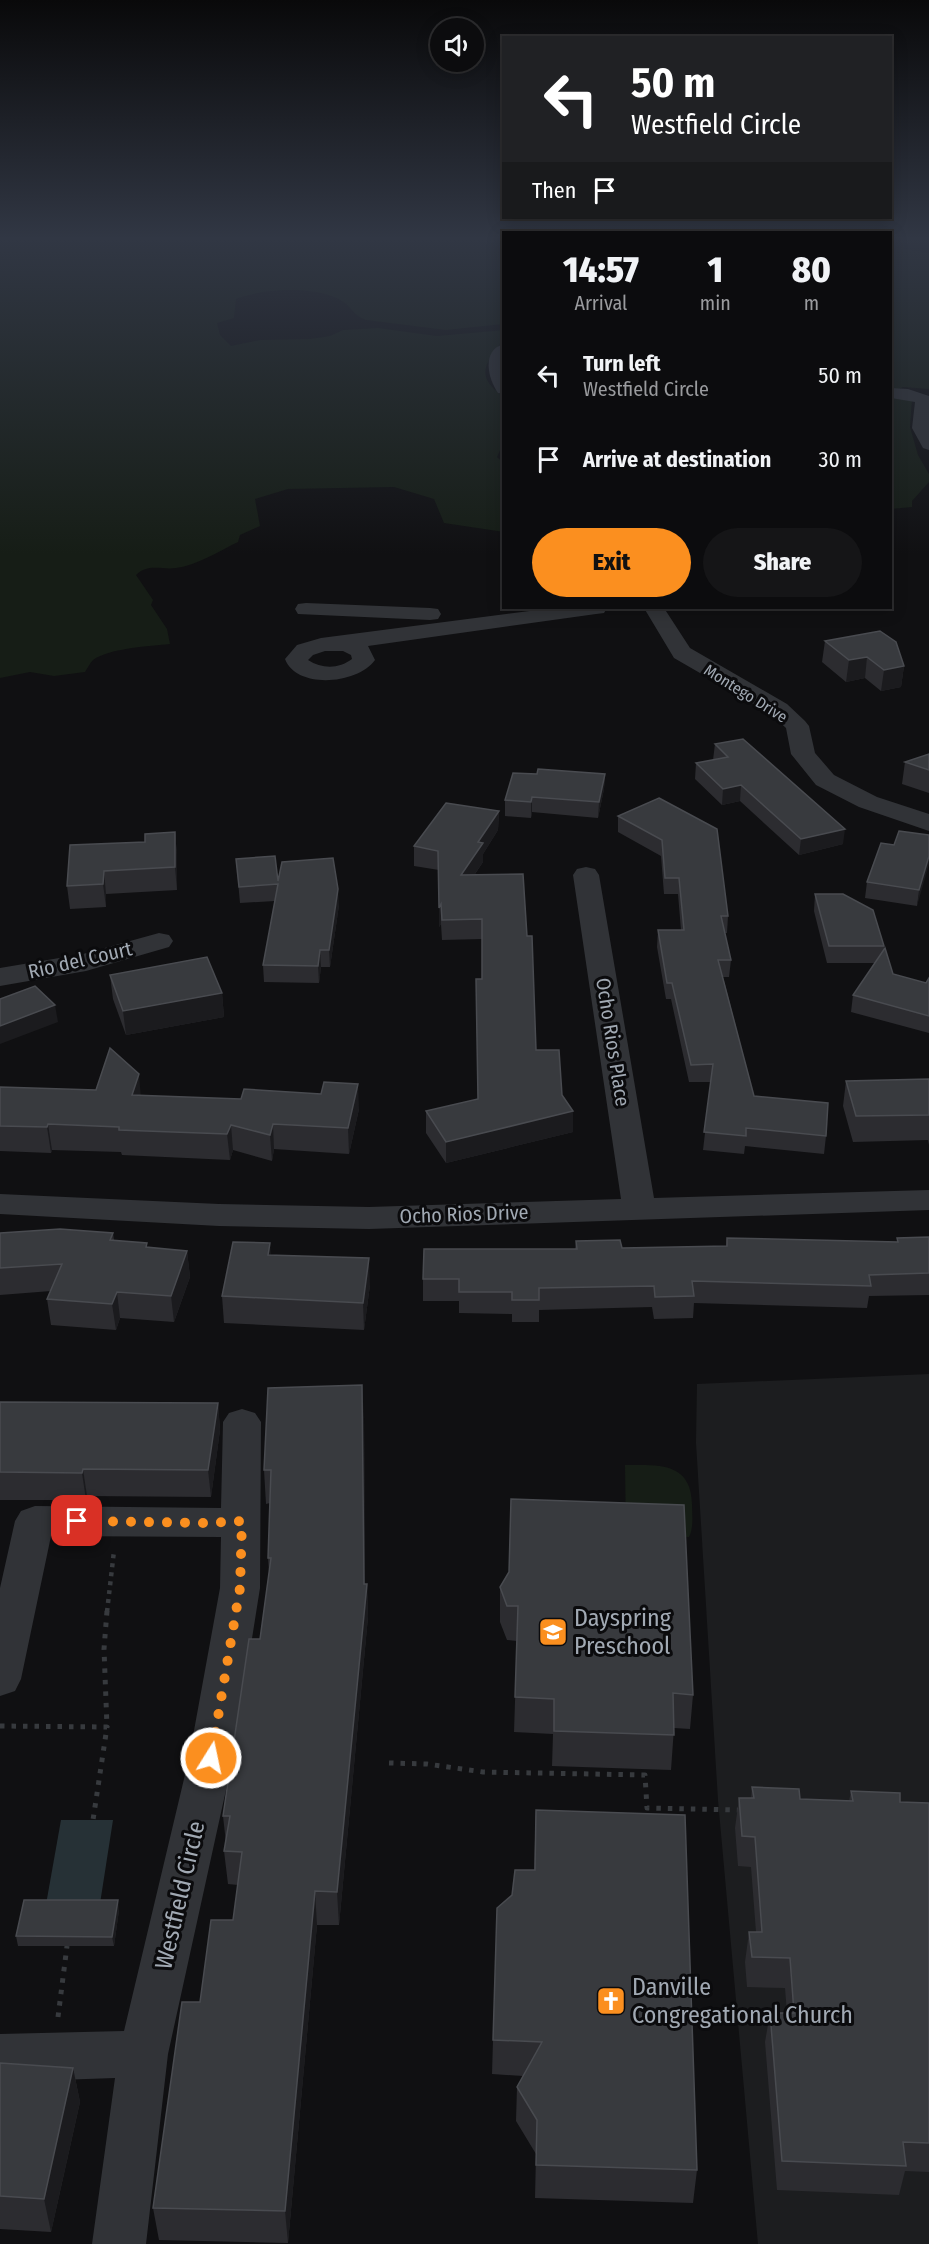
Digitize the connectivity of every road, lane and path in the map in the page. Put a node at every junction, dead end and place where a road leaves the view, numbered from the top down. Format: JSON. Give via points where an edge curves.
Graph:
{"nodes":[{"id":1,"x":502,"y":353,"type":"edge"},
{"id":2,"x":502,"y":387,"type":"edge"},
{"id":3,"x":892,"y":393,"type":"edge"},
{"id":4,"x":929,"y":444,"type":"edge"},
{"id":5,"x":306,"y":609,"type":"dead end"},
{"id":6,"x":513,"y":609,"type":"edge"},
{"id":7,"x":589,"y":609,"type":"edge"},
{"id":8,"x":655,"y":609,"type":"edge"},
{"id":9,"x":337,"y":644,"type":"dead end"},
{"id":10,"x":929,"y":823,"type":"edge"},
{"id":11,"x":586,"y":875,"type":"dead end"},
{"id":12,"x":159,"y":941,"type":"dead end"},
{"id":13,"x":0,"y":977,"type":"edge"},
{"id":14,"x":929,"y":1200,"type":"edge"},
{"id":15,"x":0,"y":1204,"type":"edge"},
{"id":16,"x":639,"y":1208,"type":"junction"},
{"id":17,"x":242,"y":1422,"type":"dead end"},
{"id":18,"x":118,"y":1521,"type":"junction"},
{"id":19,"x":242,"y":1521,"type":"junction"},
{"id":20,"x":0,"y":1679,"type":"edge"},
{"id":21,"x":0,"y":1726,"type":"edge"},
{"id":22,"x":107,"y":1727,"type":"junction"},
{"id":23,"x":389,"y":1763,"type":"dead end"},
{"id":24,"x":752,"y":1810,"type":"edge"},
{"id":25,"x":93,"y":1820,"type":"dead end"},
{"id":26,"x":67,"y":1946,"type":"edge"},
{"id":27,"x":143,"y":2054,"type":"junction"},
{"id":28,"x":54,"y":2057,"type":"junction"},
{"id":29,"x":0,"y":2058,"type":"edge"},
{"id":30,"x":119,"y":2244,"type":"edge"}],
"edges":[{"from":1,"to":2,"type":"street","via":[[496,364],[496,380]]},
{"from":3,"to":4,"type":"street","via":[[924,400],[918,422]]},
{"from":5,"to":6,"type":"street","via":[[410,615]]},
{"from":7,"to":9,"type":"street"},
{"from":8,"to":10,"type":"street","name":"Montego Drive","via":[[682,653],[779,710],[797,726],[803,754],[825,780],[868,802]]},
{"from":11,"to":16,"type":"street","name":"Ocho Rios Place"},
{"from":12,"to":13,"type":"street","name":"Rio del Court","via":[[86,962]]},
{"from":14,"to":16,"type":"street","name":"Ocho Rios Drive"},
{"from":15,"to":16,"type":"street","name":"Ocho Rios Drive","via":[[369,1218]]},
{"from":17,"to":19,"type":"street","name":"Westfield Circle"},
{"from":18,"to":19,"type":"street"},
{"from":18,"to":20,"type":"street","via":[[35,1521]]},
{"from":18,"to":22,"type":"path","via":[[104,1649]]},
{"from":19,"to":27,"type":"street","name":"Westfield Circle","via":[[240,1588],[211,1758]]},
{"from":21,"to":22,"type":"path"},
{"from":22,"to":25,"type":"path"},
{"from":23,"to":24,"type":"path","via":[[483,1772],[645,1775],[646,1808]]},
{"from":26,"to":28,"type":"path"},
{"from":27,"to":28,"type":"street"},
{"from":27,"to":30,"type":"street","name":"Westfield Circle"},
{"from":28,"to":29,"type":"street"}]}
